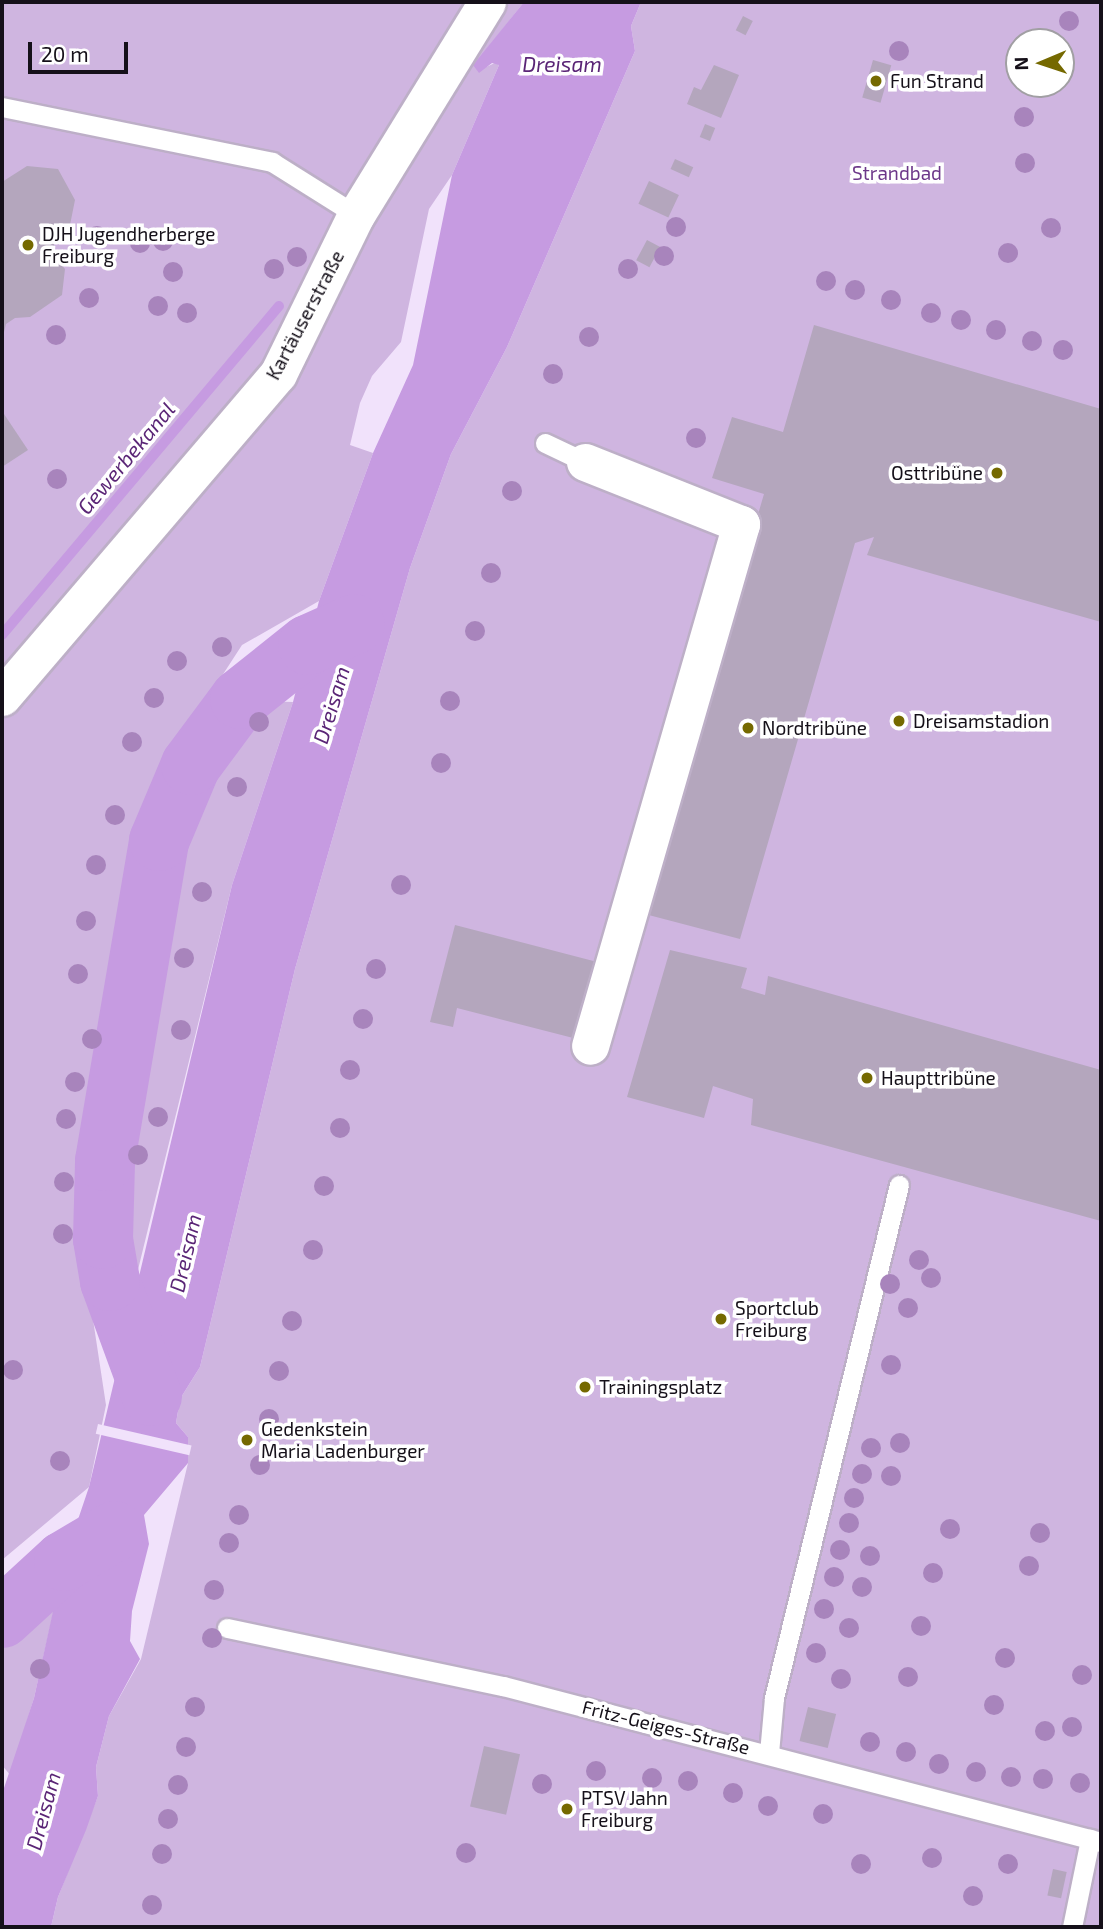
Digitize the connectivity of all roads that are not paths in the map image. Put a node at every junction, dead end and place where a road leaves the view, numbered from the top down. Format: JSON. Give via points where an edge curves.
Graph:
{"nodes":[{"id":1,"x":487,"y":2,"type":"edge"},
{"id":2,"x":2,"y":107,"type":"edge"},
{"id":3,"x":261,"y":144,"type":"dead end"},
{"id":4,"x":272,"y":162,"type":"junction"},
{"id":5,"x":356,"y":215,"type":"junction"},
{"id":6,"x":545,"y":443,"type":"dead end"},
{"id":7,"x":585,"y":462,"type":"joint"},
{"id":8,"x":2,"y":697,"type":"edge"},
{"id":9,"x":590,"y":1046,"type":"dead end"},
{"id":10,"x":899,"y":1185,"type":"dead end"},
{"id":11,"x":227,"y":1628,"type":"dead end"},
{"id":12,"x":769,"y":1753,"type":"junction"},
{"id":13,"x":1096,"y":1840,"type":"edge"},
{"id":14,"x":1072,"y":1927,"type":"edge"}],
"edges":[{"from":1,"to":5,"type":"street","name":"Kartäuserstraße"},
{"from":2,"to":4,"type":"lane"},
{"from":3,"to":4,"type":"lane"},
{"from":4,"to":5,"type":"lane"},
{"from":5,"to":8,"type":"street","name":"Kartäuserstraße","via":[[278,374]]},
{"from":6,"to":7,"type":"lane"},
{"from":7,"to":9,"type":"street","via":[[747,526]]},
{"from":10,"to":12,"type":"lane","via":[[774,1698]]},
{"from":11,"to":12,"type":"lane","name":"Fritz-Geiges-Straße","via":[[503,1686]]},
{"from":12,"to":13,"type":"lane","name":"Fritz-Geiges-Straße"},
{"from":13,"to":14,"type":"lane"}]}
